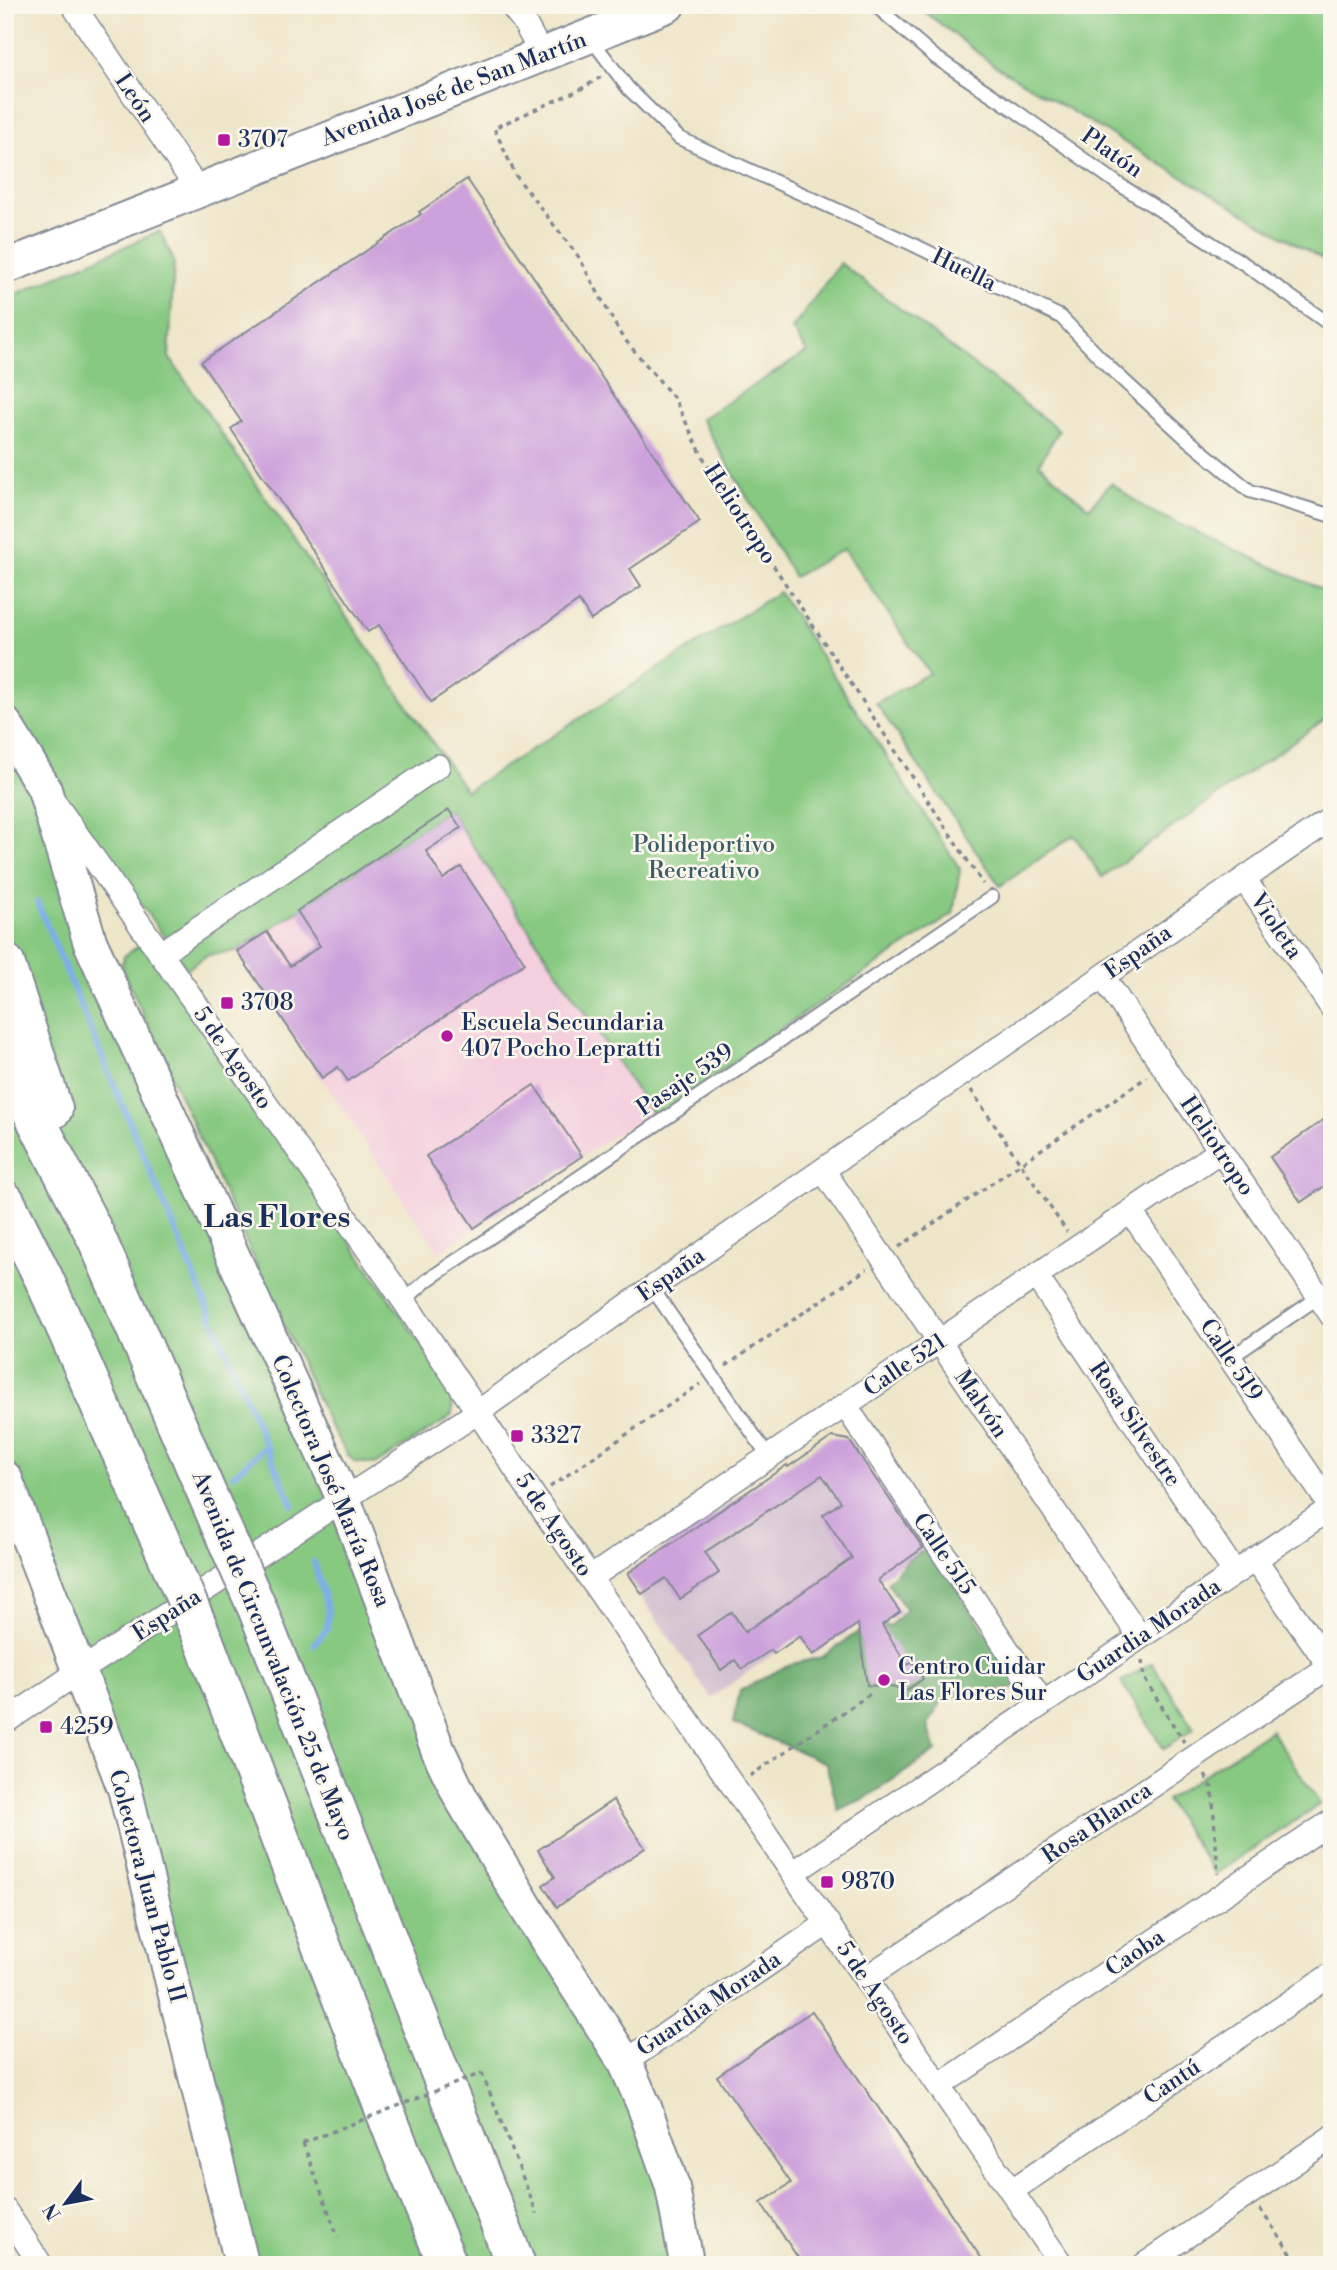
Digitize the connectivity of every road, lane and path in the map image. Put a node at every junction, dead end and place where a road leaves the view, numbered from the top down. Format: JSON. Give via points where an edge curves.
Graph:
{"nodes":[{"id":1,"x":73,"y":5,"type":"edge"},
{"id":2,"x":511,"y":5,"type":"edge"},
{"id":3,"x":668,"y":5,"type":"edge"},
{"id":4,"x":875,"y":5,"type":"edge"},
{"id":5,"x":589,"y":36,"type":"junction"},
{"id":6,"x":542,"y":55,"type":"junction"},
{"id":7,"x":614,"y":69,"type":"junction"},
{"id":8,"x":198,"y":190,"type":"junction"},
{"id":9,"x":5,"y":267,"type":"edge"},
{"id":10,"x":1332,"y":326,"type":"edge"},
{"id":11,"x":1332,"y":516,"type":"edge"},
{"id":12,"x":5,"y":724,"type":"edge"},
{"id":13,"x":438,"y":766,"type":"dead end"},
{"id":14,"x":44,"y":788,"type":"junction"},
{"id":15,"x":1332,"y":818,"type":"edge"},
{"id":16,"x":1244,"y":879,"type":"junction"},
{"id":17,"x":992,"y":897,"type":"joint"},
{"id":18,"x":160,"y":954,"type":"junction"},
{"id":19,"x":5,"y":964,"type":"edge"},
{"id":20,"x":1103,"y":977,"type":"junction"},
{"id":21,"x":1332,"y":1008,"type":"edge"},
{"id":22,"x":5,"y":1059,"type":"edge"},
{"id":23,"x":1163,"y":1066,"type":"junction"},
{"id":24,"x":960,"y":1075,"type":"junction"},
{"id":25,"x":1220,"y":1152,"type":"junction"},
{"id":26,"x":1020,"y":1163,"type":"junction"},
{"id":27,"x":823,"y":1170,"type":"junction"},
{"id":28,"x":5,"y":1201,"type":"edge"},
{"id":29,"x":1131,"y":1212,"type":"junction"},
{"id":30,"x":5,"y":1219,"type":"edge"},
{"id":31,"x":96,"y":1237,"type":"junction"},
{"id":32,"x":1078,"y":1248,"type":"junction"},
{"id":33,"x":883,"y":1258,"type":"junction"},
{"id":34,"x":1036,"y":1276,"type":"junction"},
{"id":35,"x":44,"y":1279,"type":"junction"},
{"id":36,"x":652,"y":1288,"type":"junction"},
{"id":37,"x":404,"y":1301,"type":"junction"},
{"id":38,"x":1326,"y":1306,"type":"edge"},
{"id":39,"x":939,"y":1342,"type":"junction"},
{"id":40,"x":1230,"y":1358,"type":"junction"},
{"id":41,"x":713,"y":1376,"type":"junction"},
{"id":42,"x":845,"y":1405,"type":"junction"},
{"id":43,"x":478,"y":1412,"type":"junction"},
{"id":44,"x":769,"y":1457,"type":"junction"},
{"id":45,"x":5,"y":1478,"type":"edge"},
{"id":46,"x":535,"y":1498,"type":"junction"},
{"id":47,"x":344,"y":1500,"type":"junction"},
{"id":48,"x":1332,"y":1507,"type":"edge"},
{"id":49,"x":1255,"y":1559,"type":"junction"},
{"id":50,"x":1235,"y":1573,"type":"junction"},
{"id":51,"x":590,"y":1578,"type":"junction"},
{"id":52,"x":1140,"y":1637,"type":"junction"},
{"id":53,"x":1330,"y":1668,"type":"edge"},
{"id":54,"x":80,"y":1671,"type":"junction"},
{"id":55,"x":870,"y":1694,"type":"dead end"},
{"id":56,"x":1043,"y":1703,"type":"junction"},
{"id":57,"x":5,"y":1722,"type":"edge"},
{"id":58,"x":761,"y":1769,"type":"dead end"},
{"id":59,"x":1332,"y":1821,"type":"edge"},
{"id":60,"x":793,"y":1873,"type":"junction"},
{"id":61,"x":828,"y":1923,"type":"junction"},
{"id":62,"x":1332,"y":1973,"type":"edge"},
{"id":63,"x":866,"y":1978,"type":"junction"},
{"id":64,"x":625,"y":2062,"type":"junction"},
{"id":65,"x":939,"y":2086,"type":"junction"},
{"id":66,"x":1332,"y":2137,"type":"edge"},
{"id":67,"x":397,"y":2142,"type":"junction"},
{"id":68,"x":1011,"y":2191,"type":"junction"},
{"id":69,"x":1250,"y":2193,"type":"junction"},
{"id":70,"x":537,"y":2214,"type":"dead end"},
{"id":71,"x":8,"y":2221,"type":"edge"},
{"id":72,"x":338,"y":2237,"type":"dead end"},
{"id":73,"x":41,"y":2265,"type":"edge"},
{"id":74,"x":242,"y":2265,"type":"edge"},
{"id":75,"x":436,"y":2265,"type":"edge"},
{"id":76,"x":448,"y":2265,"type":"edge"},
{"id":77,"x":516,"y":2265,"type":"edge"},
{"id":78,"x":687,"y":2265,"type":"edge"},
{"id":79,"x":1062,"y":2265,"type":"edge"},
{"id":80,"x":1144,"y":2265,"type":"edge"},
{"id":81,"x":1299,"y":2265,"type":"edge"}],
"edges":[{"from":1,"to":8,"type":"street","name":"León"},
{"from":2,"to":6,"type":"street"},
{"from":3,"to":5,"type":"main road","name":"Avenida José de San Martín"},
{"from":4,"to":10,"type":"lane","name":"Platón","via":[[935,57]]},
{"from":5,"to":6,"type":"main road","name":"Avenida José de San Martín"},
{"from":5,"to":7,"type":"lane","name":"Huella"},
{"from":6,"to":8,"type":"main road","name":"Avenida José de San Martín"},
{"from":7,"to":11,"type":"lane","name":"Huella","via":[[679,138],[1061,317],[1187,439],[1250,491]]},
{"from":7,"to":17,"type":"path","name":"Heliotropo","via":[[494,128],[516,176],[578,256],[621,335],[674,398],[706,463]]},
{"from":8,"to":9,"type":"main road","name":"Avenida José de San Martín"},
{"from":12,"to":14,"type":"main road","name":"Colectora José María Rosa"},
{"from":13,"to":18,"type":"street"},
{"from":14,"to":18,"type":"street","name":"5 de Agosto"},
{"from":14,"to":47,"type":"main road","name":"Colectora José María Rosa","via":[[90,942]]},
{"from":15,"to":16,"type":"street","name":"España"},
{"from":16,"to":20,"type":"street","name":"España"},
{"from":16,"to":21,"type":"street","name":"Violeta"},
{"from":17,"to":37,"type":"lane","name":"Pasaje 539","via":[[426,1281]]},
{"from":18,"to":37,"type":"street","name":"5 de Agosto"},
{"from":19,"to":31,"type":"highway"},
{"from":20,"to":23,"type":"street","name":"Heliotropo"},
{"from":20,"to":24,"type":"street","name":"España"},
{"from":22,"to":31,"type":"highway","name":"Avenida de Circunvalación 25 de Mayo"},
{"from":23,"to":25,"type":"street","name":"Heliotropo"},
{"from":23,"to":26,"type":"path"},
{"from":24,"to":26,"type":"path"},
{"from":24,"to":27,"type":"street","name":"España"},
{"from":25,"to":29,"type":"street","name":"Calle 521"},
{"from":25,"to":38,"type":"street","name":"Heliotropo"},
{"from":26,"to":32,"type":"path"},
{"from":26,"to":33,"type":"path"},
{"from":27,"to":33,"type":"street","name":"Malvón"},
{"from":27,"to":36,"type":"street","name":"España"},
{"from":28,"to":35,"type":"highway"},
{"from":29,"to":32,"type":"street","name":"Calle 521"},
{"from":29,"to":40,"type":"street","name":"Calle 519"},
{"from":30,"to":35,"type":"highway"},
{"from":31,"to":77,"type":"highway","name":"Avenida de Circunvalación 25 de Mayo","bridge":true,"via":[[258,1610]]},
{"from":32,"to":34,"type":"street","name":"Calle 521"},
{"from":33,"to":39,"type":"street","name":"Malvón"},
{"from":33,"to":41,"type":"path"},
{"from":34,"to":39,"type":"street","name":"Calle 521"},
{"from":34,"to":50,"type":"street","name":"Rosa Silvestre"},
{"from":35,"to":67,"type":"highway","bridge":true,"via":[[204,1641]]},
{"from":36,"to":41,"type":"lane"},
{"from":36,"to":43,"type":"street","name":"España"},
{"from":37,"to":43,"type":"street","name":"5 de Agosto"},
{"from":38,"to":40,"type":"lane"},
{"from":39,"to":42,"type":"street","name":"Calle 521"},
{"from":39,"to":52,"type":"street","name":"Malvón"},
{"from":40,"to":48,"type":"street","name":"Calle 519"},
{"from":41,"to":44,"type":"lane"},
{"from":41,"to":46,"type":"path"},
{"from":42,"to":44,"type":"street","name":"Calle 521"},
{"from":42,"to":56,"type":"street","name":"Calle 515"},
{"from":43,"to":46,"type":"street","name":"5 de Agosto"},
{"from":43,"to":47,"type":"street","name":"España"},
{"from":44,"to":51,"type":"street","name":"Calle 521"},
{"from":45,"to":54,"type":"main road","name":"Colectora Juan Pablo II"},
{"from":46,"to":51,"type":"street","name":"5 de Agosto"},
{"from":47,"to":54,"type":"street","name":"España"},
{"from":47,"to":64,"type":"main road","name":"Colectora José María Rosa","via":[[455,1784],[527,1909]]},
{"from":48,"to":49,"type":"street","name":"Guardia Morada"},
{"from":49,"to":50,"type":"street","name":"Guardia Morada"},
{"from":49,"to":53,"type":"street"},
{"from":50,"to":52,"type":"street","name":"Guardia Morada"},
{"from":51,"to":60,"type":"street","name":"5 de Agosto"},
{"from":52,"to":56,"type":"street","name":"Guardia Morada"},
{"from":53,"to":63,"type":"street","name":"Rosa Blanca"},
{"from":54,"to":57,"type":"street","name":"España"},
{"from":54,"to":74,"type":"main road","name":"Colectora Juan Pablo II","via":[[125,1790]]},
{"from":55,"to":58,"type":"path"},
{"from":56,"to":60,"type":"street","name":"Guardia Morada"},
{"from":59,"to":65,"type":"street","name":"Caoba"},
{"from":60,"to":61,"type":"street","name":"5 de Agosto"},
{"from":61,"to":63,"type":"street","name":"5 de Agosto"},
{"from":61,"to":64,"type":"street","name":"Guardia Morada"},
{"from":62,"to":68,"type":"street","name":"Cantú"},
{"from":63,"to":65,"type":"street","name":"5 de Agosto"},
{"from":64,"to":78,"type":"main road","name":"Colectora José María Rosa","via":[[672,2185]]},
{"from":65,"to":68,"type":"street","name":"5 de Agosto"},
{"from":66,"to":69,"type":"street"},
{"from":67,"to":75,"type":"highway"},
{"from":67,"to":76,"type":"highway"},
{"from":68,"to":79,"type":"street","name":"5 de Agosto"},
{"from":69,"to":80,"type":"street"},
{"from":69,"to":81,"type":"path"},
{"from":70,"to":72,"type":"path","bridge":true,"via":[[482,2073],[303,2143]]},
{"from":71,"to":73,"type":"street"}]}
